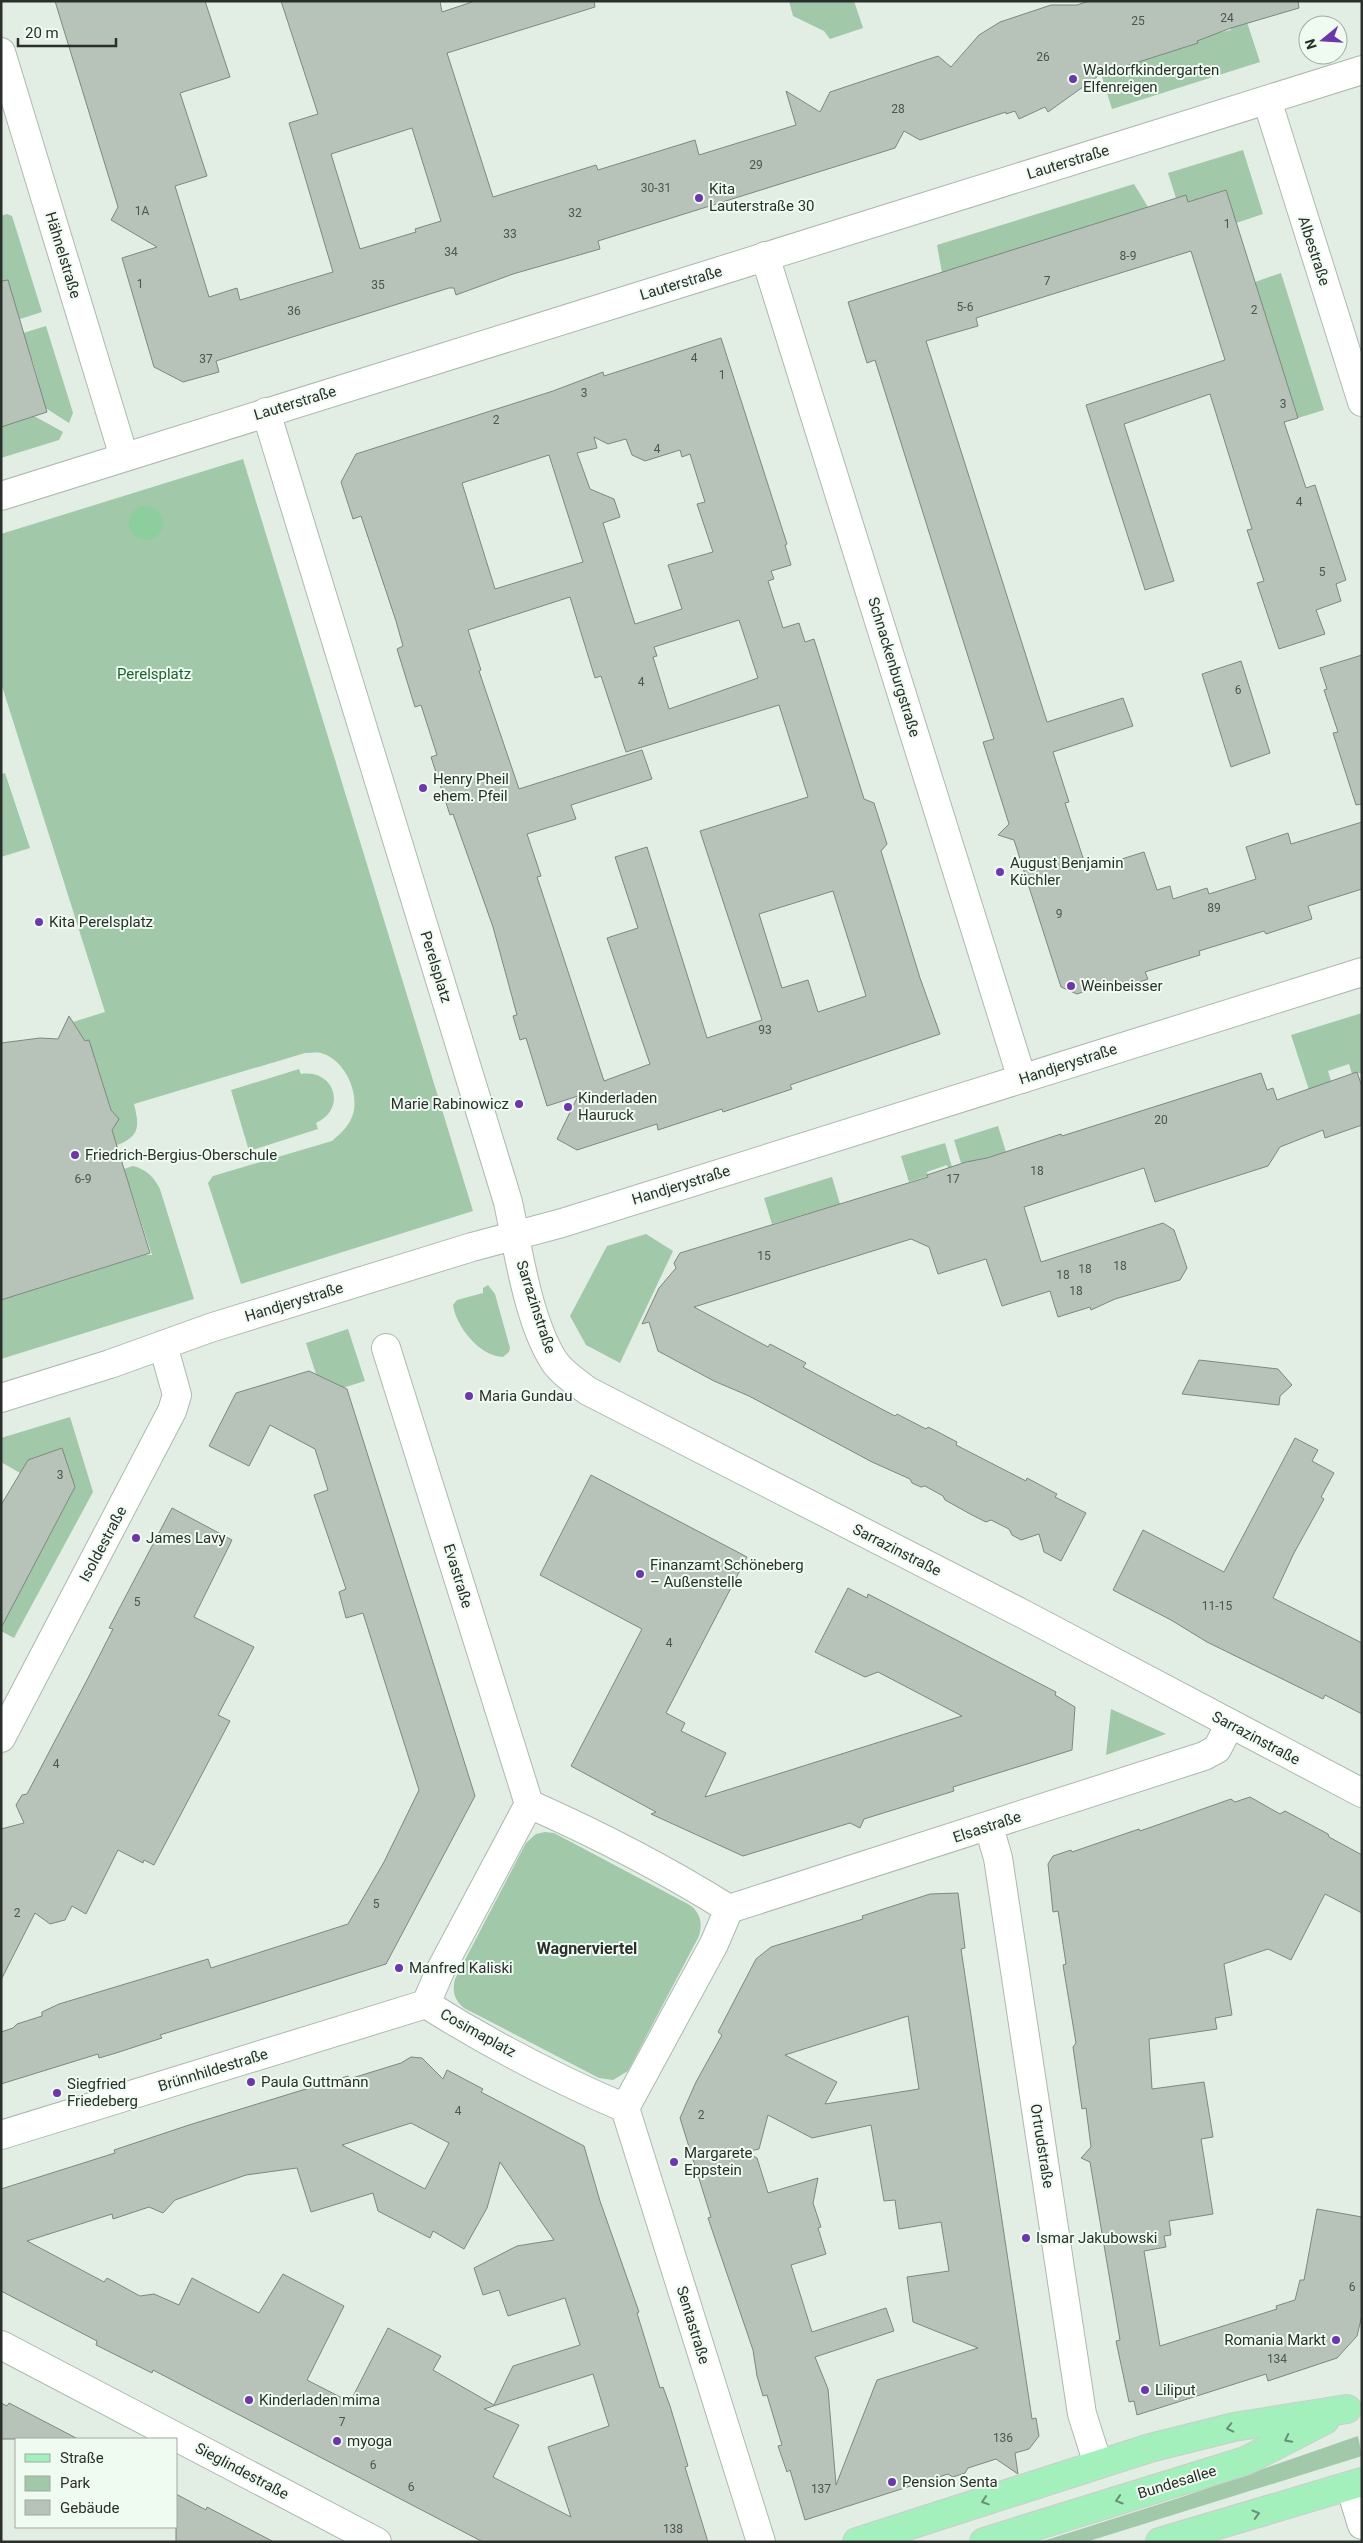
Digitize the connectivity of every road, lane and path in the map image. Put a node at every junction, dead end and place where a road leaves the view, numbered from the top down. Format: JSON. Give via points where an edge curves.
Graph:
{"nodes":[{"id":1,"x":1,"y":52,"type":"edge"},
{"id":2,"x":1362,"y":70,"type":"edge"},
{"id":3,"x":1267,"y":100,"type":"junction"},
{"id":4,"x":765,"y":256,"type":"junction"},
{"id":5,"x":1362,"y":402,"type":"edge"},
{"id":6,"x":266,"y":412,"type":"junction"},
{"id":7,"x":124,"y":457,"type":"junction"},
{"id":8,"x":1,"y":496,"type":"edge"},
{"id":9,"x":1362,"y":972,"type":"edge"},
{"id":10,"x":1022,"y":1079,"type":"junction"},
{"id":11,"x":514,"y":1236,"type":"junction"},
{"id":12,"x":163,"y":1345,"type":"junction"},
{"id":13,"x":386,"y":1348,"type":"dead end"},
{"id":14,"x":1,"y":1398,"type":"edge"},
{"id":15,"x":1230,"y":1724,"type":"junction"},
{"id":16,"x":1,"y":1738,"type":"edge"},
{"id":17,"x":1362,"y":1793,"type":"edge"},
{"id":18,"x":529,"y":1804,"type":"junction"},
{"id":19,"x":989,"y":1827,"type":"junction"},
{"id":20,"x":729,"y":1909,"type":"junction"},
{"id":21,"x":426,"y":2004,"type":"junction"},
{"id":22,"x":626,"y":2108,"type":"junction"},
{"id":23,"x":1,"y":2135,"type":"edge"},
{"id":24,"x":1,"y":2345,"type":"edge"},
{"id":25,"x":1354,"y":2407,"type":"edge"},
{"id":26,"x":1098,"y":2464,"type":"junction"},
{"id":27,"x":1356,"y":2484,"type":"edge"},
{"id":28,"x":1362,"y":2525,"type":"edge"},
{"id":29,"x":1201,"y":2535,"type":"edge"},
{"id":30,"x":377,"y":2542,"type":"edge"},
{"id":31,"x":761,"y":2542,"type":"edge"},
{"id":32,"x":858,"y":2542,"type":"edge"},
{"id":33,"x":984,"y":2542,"type":"edge"},
{"id":34,"x":1160,"y":2542,"type":"edge"}],
"edges":[{"from":1,"to":7,"type":"street","name":"Hähnelstraße"},
{"from":2,"to":3,"type":"street","name":"Lauterstraße"},
{"from":3,"to":4,"type":"street","name":"Lauterstraße"},
{"from":3,"to":5,"type":"street","name":"Albestraße"},
{"from":4,"to":6,"type":"street","name":"Lauterstraße"},
{"from":4,"to":10,"type":"street","name":"Schnackenburgstraße"},
{"from":6,"to":7,"type":"street","name":"Lauterstraße"},
{"from":6,"to":11,"type":"street","name":"Perelsplatz","via":[[508,1202]]},
{"from":7,"to":8,"type":"street","name":"Lauterstraße"},
{"from":9,"to":10,"type":"street","name":"Handjerystraße"},
{"from":10,"to":11,"type":"street","name":"Handjerystraße"},
{"from":11,"to":12,"type":"street","name":"Handjerystraße"},
{"from":11,"to":15,"type":"street","name":"Sarrazinstraße","via":[[522,1274],[554,1361],[588,1391]]},
{"from":12,"to":14,"type":"street","name":"Handjerystraße"},
{"from":12,"to":16,"type":"street","name":"Isoldestraße","via":[[177,1395],[172,1411]]},
{"from":13,"to":18,"type":"street","name":"Evastraße"},
{"from":15,"to":17,"type":"street","name":"Sarrazinstraße"},
{"from":15,"to":19,"type":"street","name":"Elsastraße","via":[[1217,1749],[1204,1756]]},
{"from":18,"to":20,"type":"street","via":[[562,1818]]},
{"from":18,"to":21,"type":"street","name":"Cosimaplatz","via":[[444,1963]]},
{"from":19,"to":20,"type":"street","name":"Elsastraße"},
{"from":19,"to":26,"type":"street","name":"Ortrudstraße","via":[[998,1858],[1082,2414]]},
{"from":20,"to":22,"type":"street","via":[[714,1944]]},
{"from":21,"to":22,"type":"street","name":"Cosimaplatz","via":[[456,2023]]},
{"from":21,"to":23,"type":"street","name":"Brünnhildestraße"},
{"from":22,"to":31,"type":"street","name":"Sentastraße"},
{"from":24,"to":30,"type":"street","name":"Sieglindestraße"},
{"from":25,"to":26,"type":"main road","one_way":true,"via":[[1234,2427]]},
{"from":25,"to":33,"type":"main road","name":"Bundesallee","one_way":true,"via":[[1245,2461]]},
{"from":26,"to":32,"type":"main road","one_way":true},
{"from":27,"to":28,"type":"street"},
{"from":29,"to":27,"type":"main road","one_way":true},
{"from":29,"to":34,"type":"main road"}]}
